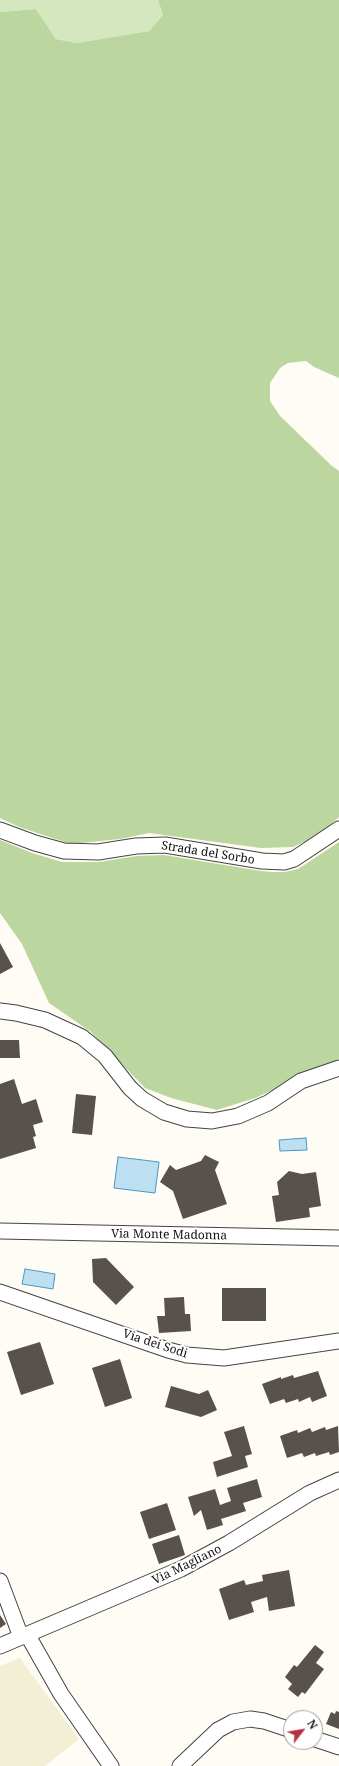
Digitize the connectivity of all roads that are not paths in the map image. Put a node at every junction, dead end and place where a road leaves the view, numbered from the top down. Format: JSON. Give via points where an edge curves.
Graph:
{"nodes":[{"id":1,"x":339,"y":829,"type":"edge"},
{"id":2,"x":0,"y":830,"type":"edge"},
{"id":3,"x":0,"y":1011,"type":"edge"},
{"id":4,"x":339,"y":1068,"type":"edge"},
{"id":5,"x":0,"y":1231,"type":"edge"},
{"id":6,"x":339,"y":1238,"type":"edge"},
{"id":7,"x":0,"y":1292,"type":"edge"},
{"id":8,"x":339,"y":1341,"type":"edge"},
{"id":9,"x":339,"y":1480,"type":"edge"},
{"id":10,"x":0,"y":1581,"type":"edge"},
{"id":11,"x":24,"y":1636,"type":"junction"},
{"id":12,"x":0,"y":1646,"type":"edge"},
{"id":13,"x":283,"y":1727,"type":"edge"},
{"id":14,"x":323,"y":1742,"type":"edge"},
{"id":15,"x":339,"y":1747,"type":"edge"},
{"id":16,"x":111,"y":1766,"type":"edge"},
{"id":17,"x":180,"y":1766,"type":"edge"}],
"edges":[{"from":1,"to":2,"type":"street","name":"Strada del Sorbo","via":[[294,859],[284,862],[262,861],[165,845],[136,846],[98,852],[64,852]]},
{"from":3,"to":4,"type":"street","via":[[45,1020],[82,1037],[105,1056],[142,1099],[164,1112],[187,1118],[212,1121],[238,1116],[268,1103],[301,1081]]},
{"from":5,"to":6,"type":"street","name":"Via Monte Madonna"},
{"from":7,"to":8,"type":"street","name":"Via dei Sodi","via":[[187,1355],[224,1358]]},
{"from":9,"to":11,"type":"street","name":"Via Magliano","via":[[303,1497],[229,1544],[193,1563]]},
{"from":10,"to":11,"type":"street"},
{"from":11,"to":12,"type":"street","name":"Via Magliano"},
{"from":11,"to":16,"type":"street"},
{"from":13,"to":17,"type":"street","via":[[250,1719],[233,1722],[218,1730]]},
{"from":14,"to":15,"type":"street"}]}
